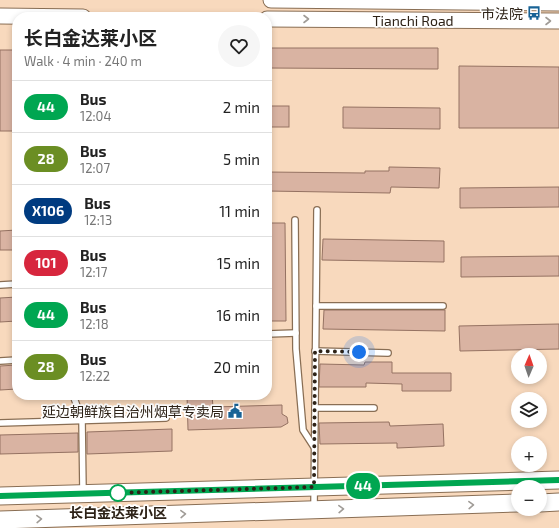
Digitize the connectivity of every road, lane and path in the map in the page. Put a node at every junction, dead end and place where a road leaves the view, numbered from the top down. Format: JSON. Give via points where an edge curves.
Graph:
{"nodes":[{"id":1,"x":271,"y":0,"type":"edge"},
{"id":2,"x":559,"y":3,"type":"edge"},
{"id":3,"x":0,"y":16,"type":"edge"},
{"id":4,"x":12,"y":16,"type":"edge"},
{"id":5,"x":272,"y":19,"type":"edge"},
{"id":6,"x":559,"y":21,"type":"edge"},
{"id":7,"x":317,"y":210,"type":"dead end"},
{"id":8,"x":294,"y":220,"type":"dead end"},
{"id":9,"x":12,"y":284,"type":"edge"},
{"id":10,"x":0,"y":285,"type":"edge"},
{"id":11,"x":316,"y":306,"type":"junction"},
{"id":12,"x":443,"y":306,"type":"dead end"},
{"id":13,"x":296,"y":333,"type":"junction"},
{"id":14,"x":272,"y":334,"type":"edge"},
{"id":15,"x":315,"y":351,"type":"junction"},
{"id":16,"x":388,"y":353,"type":"dead end"},
{"id":17,"x":12,"y":360,"type":"edge"},
{"id":18,"x":0,"y":361,"type":"edge"},
{"id":19,"x":75,"y":400,"type":"edge"},
{"id":20,"x":315,"y":408,"type":"junction"},
{"id":21,"x":374,"y":408,"type":"dead end"},
{"id":22,"x":166,"y":418,"type":"dead end"},
{"id":23,"x":82,"y":420,"type":"junction"},
{"id":24,"x":0,"y":423,"type":"edge"},
{"id":25,"x":314,"y":448,"type":"junction"},
{"id":26,"x":559,"y":480,"type":"edge"},
{"id":27,"x":314,"y":487,"type":"junction"},
{"id":28,"x":83,"y":494,"type":"junction"},
{"id":29,"x":0,"y":496,"type":"edge"},
{"id":30,"x":559,"y":502,"type":"edge"},
{"id":31,"x":511,"y":503,"type":"edge"},
{"id":32,"x":547,"y":503,"type":"edge"},
{"id":33,"x":314,"y":510,"type":"junction"},
{"id":34,"x":0,"y":520,"type":"edge"}],
"edges":[{"from":1,"to":2,"type":"street","name":"Tianchi Road"},
{"from":3,"to":4,"type":"street"},
{"from":5,"to":6,"type":"street","name":"Tianchi Road","one_way":true},
{"from":7,"to":11,"type":"lane"},
{"from":8,"to":13,"type":"lane"},
{"from":9,"to":10,"type":"lane"},
{"from":11,"to":12,"type":"lane"},
{"from":11,"to":15,"type":"lane"},
{"from":13,"to":14,"type":"lane"},
{"from":13,"to":25,"type":"lane","via":[[303,430]]},
{"from":15,"to":16,"type":"lane"},
{"from":15,"to":20,"type":"lane"},
{"from":17,"to":18,"type":"lane"},
{"from":19,"to":23,"type":"lane"},
{"from":20,"to":21,"type":"lane"},
{"from":20,"to":25,"type":"lane"},
{"from":22,"to":23,"type":"lane"},
{"from":23,"to":24,"type":"lane"},
{"from":23,"to":28,"type":"lane"},
{"from":25,"to":27,"type":"lane"},
{"from":26,"to":27,"type":"main road"},
{"from":27,"to":28,"type":"main road"},
{"from":27,"to":33,"type":"lane"},
{"from":28,"to":29,"type":"main road"},
{"from":30,"to":32,"type":"main road"},
{"from":33,"to":31,"type":"main road","one_way":true},
{"from":34,"to":33,"type":"main road","one_way":true}]}
